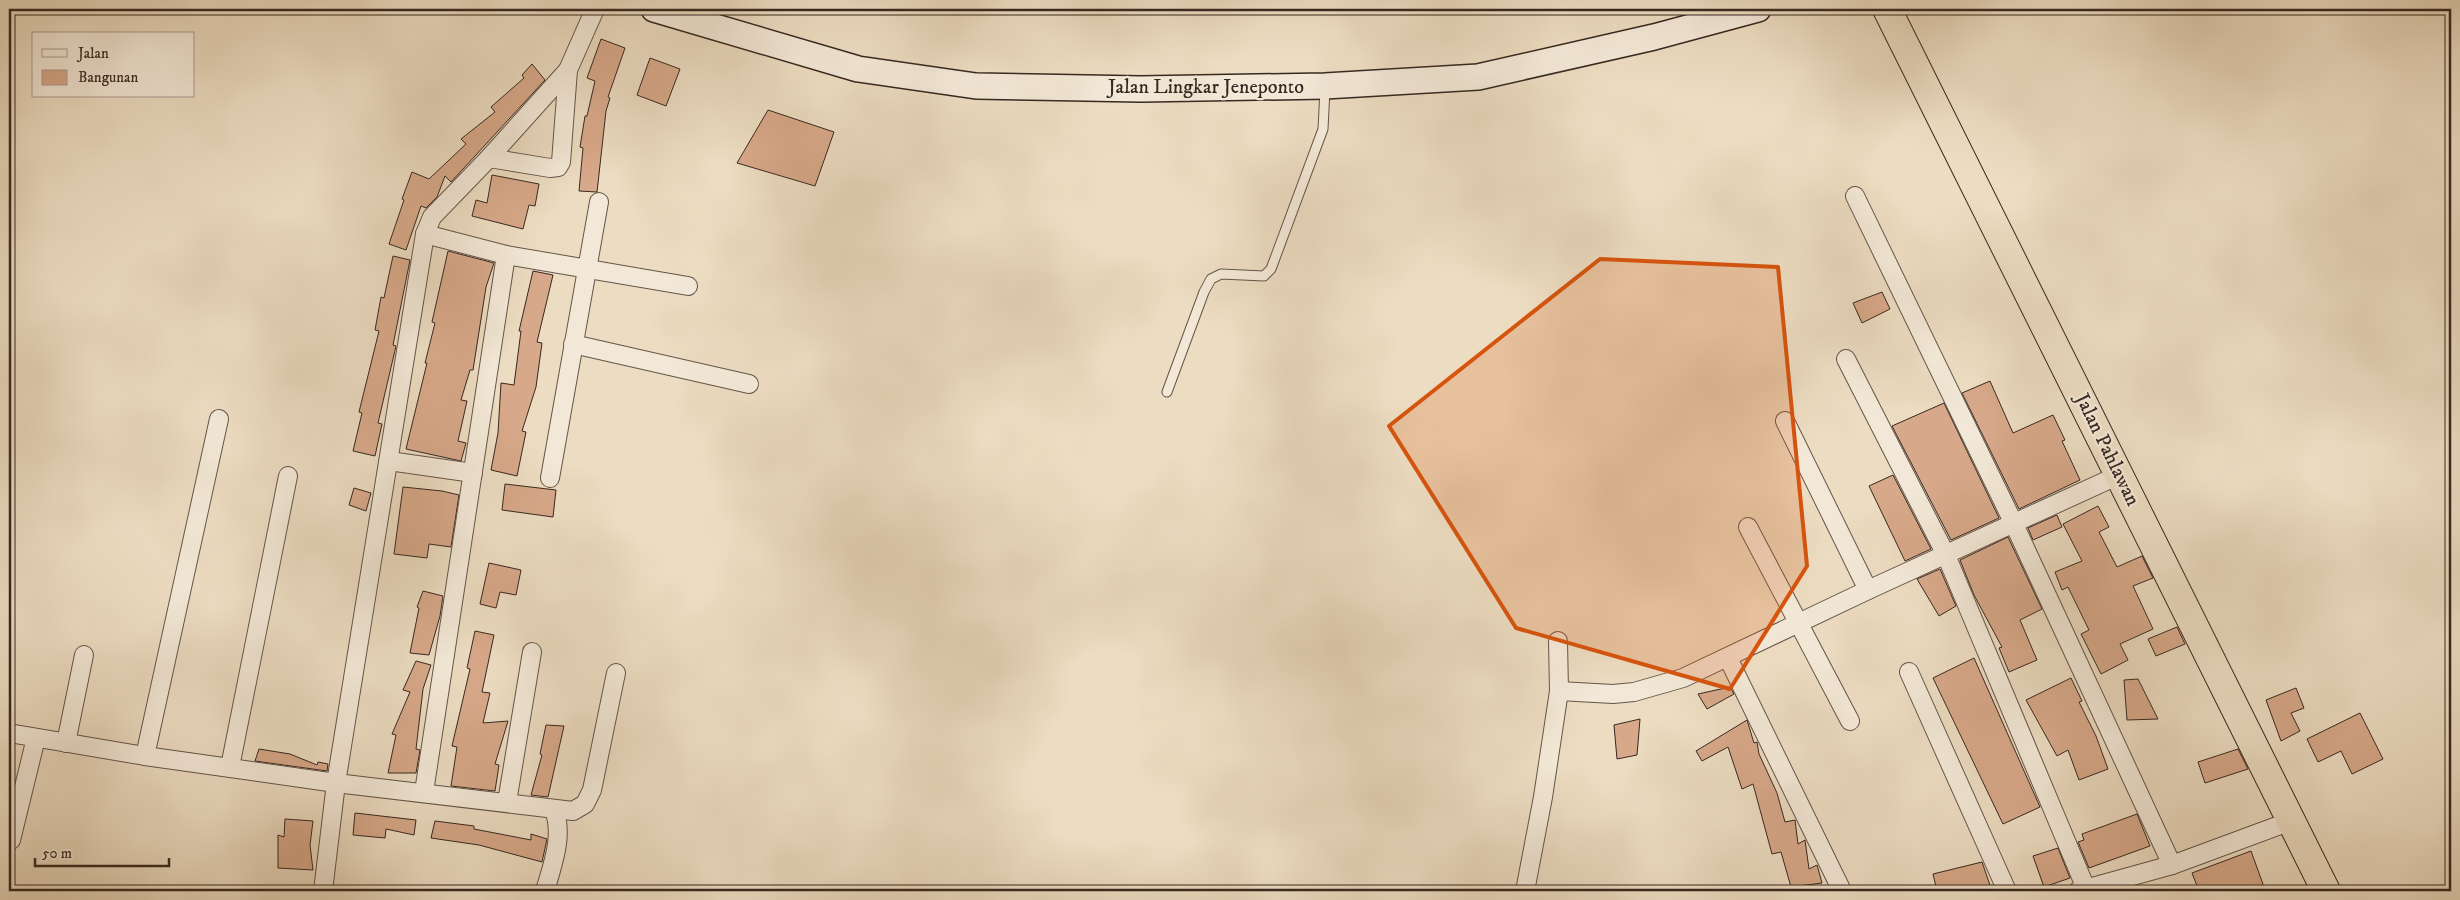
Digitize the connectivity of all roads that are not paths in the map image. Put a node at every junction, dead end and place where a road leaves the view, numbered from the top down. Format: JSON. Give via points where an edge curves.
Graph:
{"nodes":[{"id":1,"x":595,"y":9,"type":"edge"},
{"id":2,"x":654,"y":9,"type":"edge"},
{"id":3,"x":1758,"y":9,"type":"edge"},
{"id":4,"x":1887,"y":9,"type":"edge"},
{"id":5,"x":568,"y":70,"type":"junction"},
{"id":6,"x":1326,"y":86,"type":"junction"},
{"id":7,"x":489,"y":158,"type":"junction"},
{"id":8,"x":1855,"y":196,"type":"dead end"},
{"id":9,"x":599,"y":202,"type":"dead end"},
{"id":10,"x":425,"y":234,"type":"junction"},
{"id":11,"x":506,"y":256,"type":"junction"},
{"id":12,"x":587,"y":268,"type":"junction"},
{"id":13,"x":688,"y":286,"type":"dead end"},
{"id":14,"x":573,"y":344,"type":"junction"},
{"id":15,"x":1846,"y":360,"type":"dead end"},
{"id":16,"x":749,"y":384,"type":"dead end"},
{"id":17,"x":1167,"y":392,"type":"dead end"},
{"id":18,"x":219,"y":419,"type":"dead end"},
{"id":19,"x":1785,"y":421,"type":"dead end"},
{"id":20,"x":389,"y":461,"type":"junction"},
{"id":21,"x":473,"y":473,"type":"junction"},
{"id":22,"x":2119,"y":475,"type":"junction"},
{"id":23,"x":288,"y":476,"type":"dead end"},
{"id":24,"x":550,"y":478,"type":"dead end"},
{"id":25,"x":2014,"y":524,"type":"junction"},
{"id":26,"x":1748,"y":527,"type":"dead end"},
{"id":27,"x":1946,"y":555,"type":"junction"},
{"id":28,"x":1868,"y":590,"type":"junction"},
{"id":29,"x":1800,"y":623,"type":"junction"},
{"id":30,"x":1558,"y":641,"type":"dead end"},
{"id":31,"x":532,"y":652,"type":"dead end"},
{"id":32,"x":84,"y":655,"type":"dead end"},
{"id":33,"x":1728,"y":658,"type":"junction"},
{"id":34,"x":1909,"y":672,"type":"dead end"},
{"id":35,"x":616,"y":673,"type":"dead end"},
{"id":36,"x":1559,"y":691,"type":"junction"},
{"id":37,"x":1850,"y":721,"type":"dead end"},
{"id":38,"x":9,"y":733,"type":"edge"},
{"id":39,"x":36,"y":738,"type":"junction"},
{"id":40,"x":66,"y":743,"type":"junction"},
{"id":41,"x":146,"y":756,"type":"junction"},
{"id":42,"x":230,"y":767,"type":"junction"},
{"id":43,"x":336,"y":783,"type":"junction"},
{"id":44,"x":424,"y":792,"type":"junction"},
{"id":45,"x":507,"y":802,"type":"junction"},
{"id":46,"x":554,"y":810,"type":"junction"},
{"id":47,"x":2291,"y":821,"type":"junction"},
{"id":48,"x":11,"y":840,"type":"dead end"},
{"id":49,"x":2172,"y":865,"type":"junction"},
{"id":50,"x":323,"y":891,"type":"edge"},
{"id":51,"x":545,"y":891,"type":"edge"},
{"id":52,"x":1525,"y":891,"type":"edge"},
{"id":53,"x":1842,"y":891,"type":"edge"},
{"id":54,"x":2007,"y":891,"type":"edge"},
{"id":55,"x":2084,"y":891,"type":"edge"},
{"id":56,"x":2326,"y":891,"type":"edge"}],
"edges":[{"from":1,"to":5,"type":"street"},
{"from":2,"to":6,"type":"main road","name":"Jalan Lingkar Jeneponto","via":[[858,69],[976,86],[1142,89]]},
{"from":3,"to":6,"type":"main road","name":"Jalan Lingkar Jeneponto","via":[[1654,37],[1478,77]]},
{"from":4,"to":22,"type":"highway","name":"Jalan Pahlawan"},
{"from":5,"to":7,"type":"street"},
{"from":5,"to":7,"type":"street","via":[[558,167]]},
{"from":6,"to":17,"type":"lane","via":[[1323,129],[1271,269],[1264,276],[1221,274],[1211,279]]},
{"from":7,"to":10,"type":"street","via":[[432,217]]},
{"from":8,"to":25,"type":"street"},
{"from":9,"to":12,"type":"street"},
{"from":10,"to":11,"type":"street"},
{"from":10,"to":20,"type":"street"},
{"from":11,"to":12,"type":"street"},
{"from":11,"to":21,"type":"street"},
{"from":12,"to":13,"type":"street"},
{"from":12,"to":14,"type":"street"},
{"from":14,"to":16,"type":"street"},
{"from":14,"to":24,"type":"street"},
{"from":15,"to":27,"type":"street"},
{"from":18,"to":41,"type":"street"},
{"from":19,"to":28,"type":"street"},
{"from":20,"to":21,"type":"street"},
{"from":20,"to":43,"type":"street"},
{"from":21,"to":44,"type":"street"},
{"from":22,"to":25,"type":"street"},
{"from":22,"to":47,"type":"highway","name":"Jalan Pahlawan"},
{"from":23,"to":42,"type":"street"},
{"from":25,"to":27,"type":"street"},
{"from":25,"to":49,"type":"street"},
{"from":26,"to":29,"type":"street"},
{"from":27,"to":28,"type":"street"},
{"from":27,"to":55,"type":"street"},
{"from":28,"to":29,"type":"street"},
{"from":29,"to":33,"type":"street"},
{"from":29,"to":37,"type":"street"},
{"from":30,"to":36,"type":"street"},
{"from":31,"to":45,"type":"street"},
{"from":32,"to":40,"type":"street"},
{"from":33,"to":36,"type":"street","via":[[1683,678],[1634,692]]},
{"from":33,"to":53,"type":"street"},
{"from":34,"to":54,"type":"street"},
{"from":35,"to":46,"type":"street","via":[[592,790],[585,804],[573,811]]},
{"from":36,"to":52,"type":"street"},
{"from":38,"to":39,"type":"street"},
{"from":39,"to":40,"type":"street"},
{"from":39,"to":48,"type":"street"},
{"from":40,"to":41,"type":"street"},
{"from":41,"to":42,"type":"street"},
{"from":42,"to":43,"type":"street"},
{"from":43,"to":44,"type":"street"},
{"from":43,"to":50,"type":"street"},
{"from":44,"to":45,"type":"street"},
{"from":45,"to":46,"type":"street"},
{"from":46,"to":51,"type":"street","via":[[558,841]]},
{"from":47,"to":49,"type":"street"},
{"from":47,"to":56,"type":"highway","name":"Jalan Pahlawan"},
{"from":49,"to":55,"type":"street"}]}
